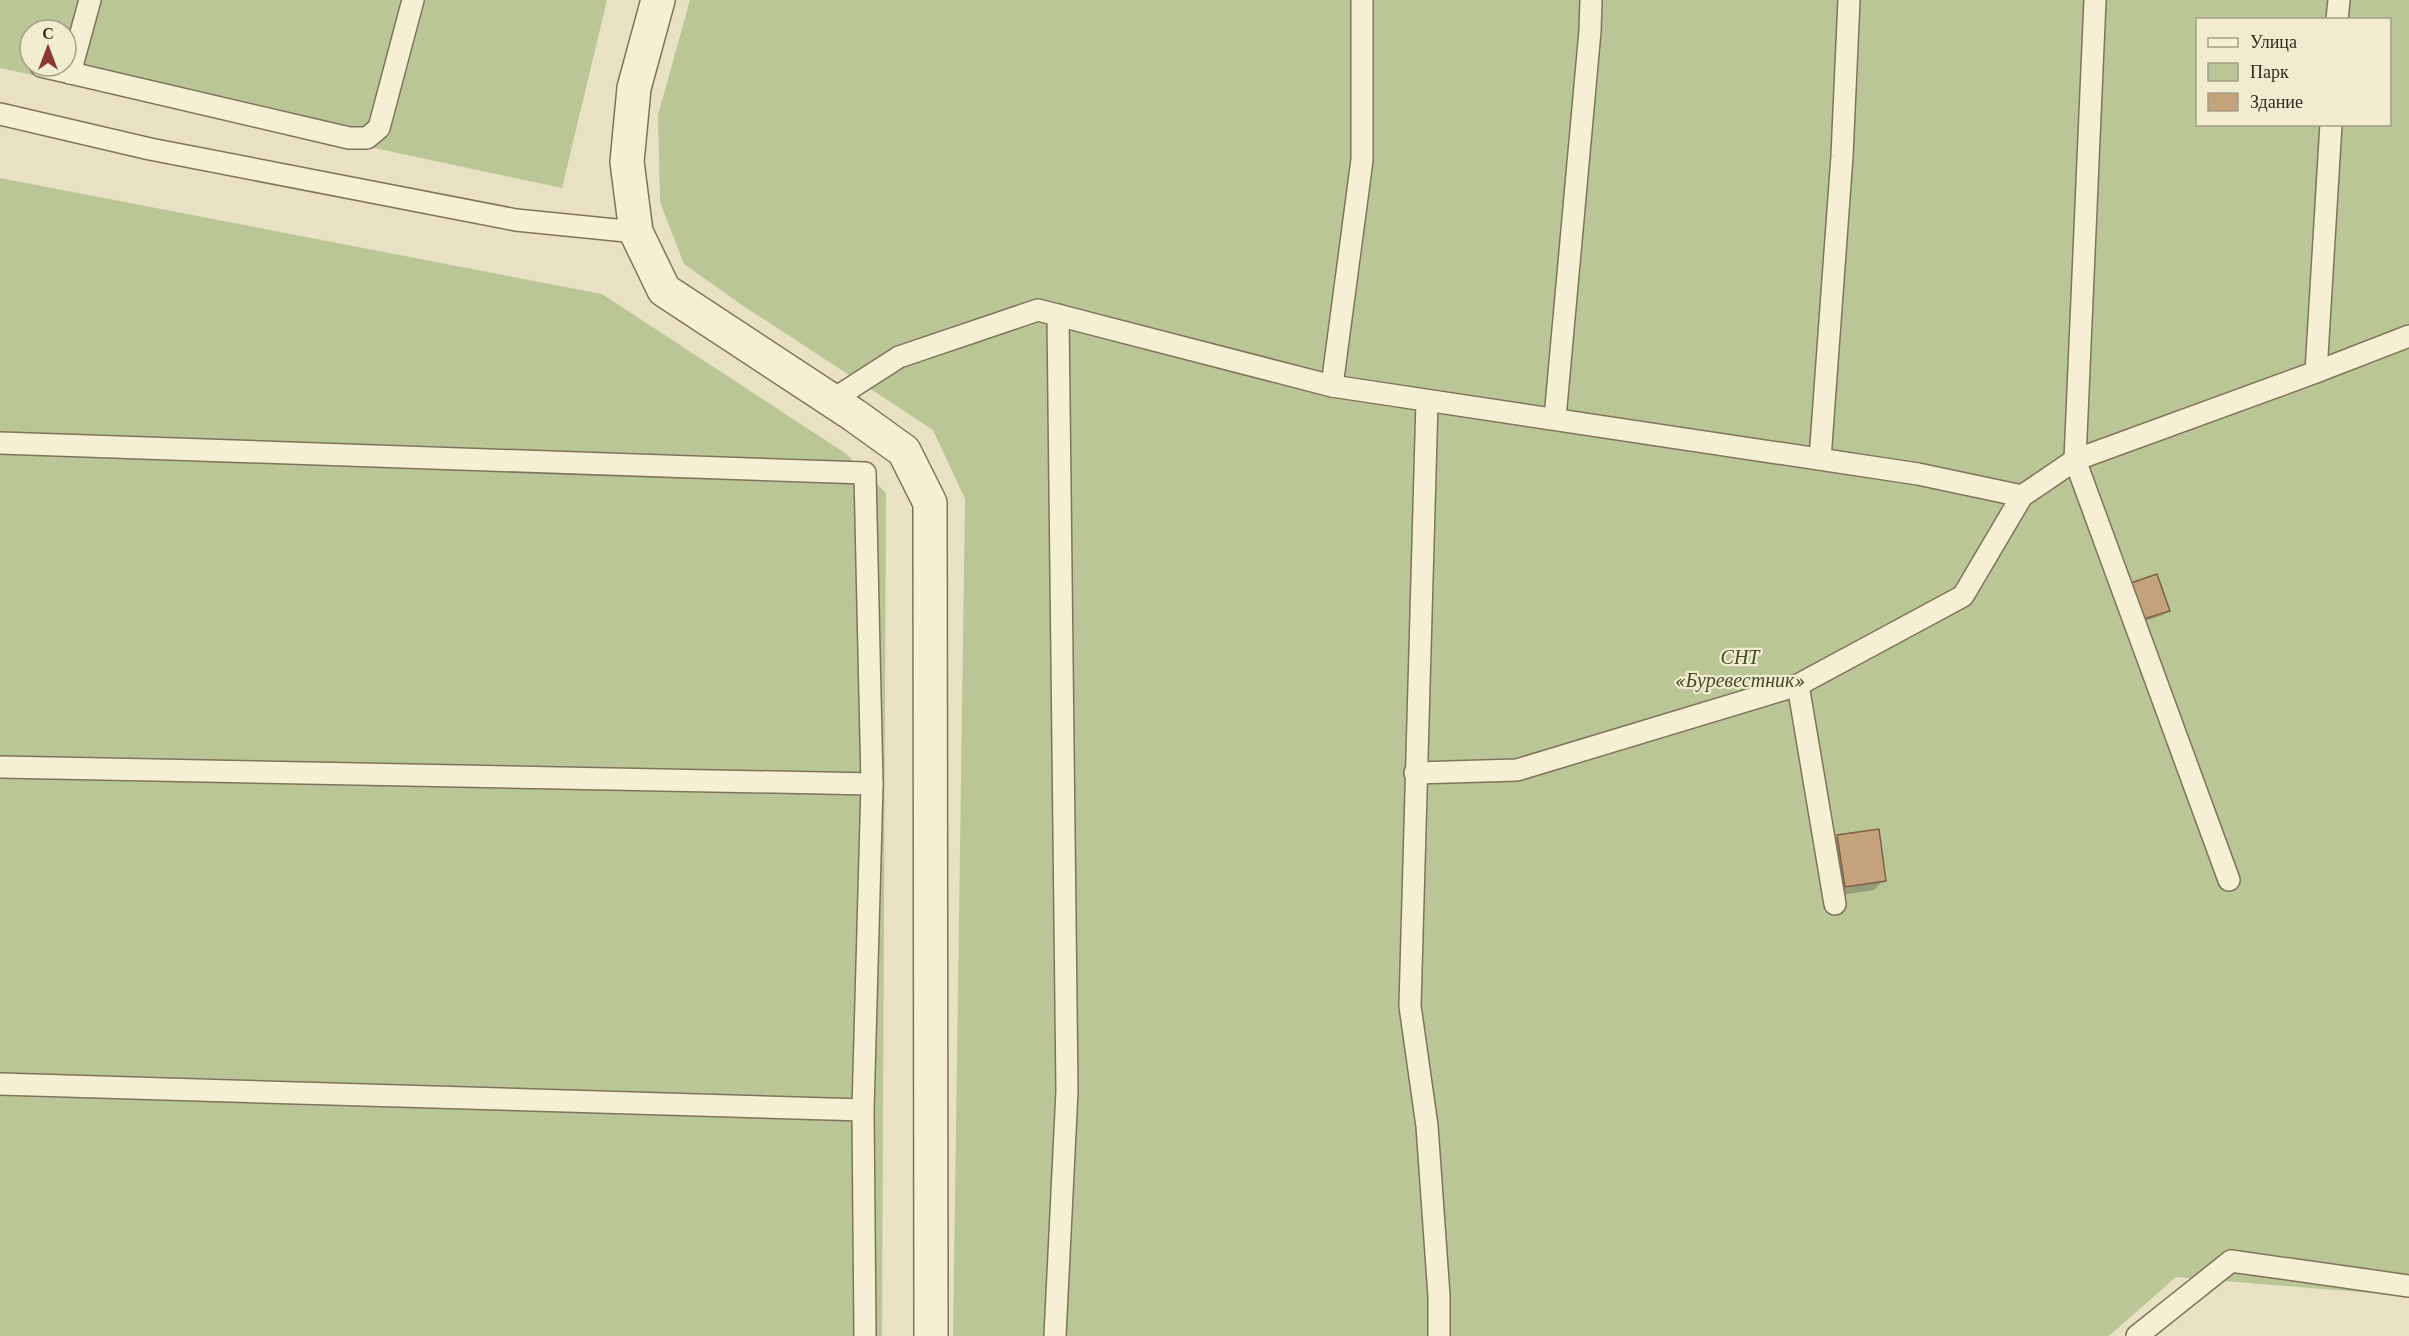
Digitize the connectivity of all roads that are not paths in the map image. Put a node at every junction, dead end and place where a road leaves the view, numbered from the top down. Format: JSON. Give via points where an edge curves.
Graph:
{"nodes":[{"id":1,"x":90,"y":0,"type":"edge"},
{"id":2,"x":413,"y":0,"type":"edge"},
{"id":3,"x":658,"y":0,"type":"edge"},
{"id":4,"x":1362,"y":0,"type":"edge"},
{"id":5,"x":1591,"y":0,"type":"edge"},
{"id":6,"x":1849,"y":0,"type":"edge"},
{"id":7,"x":2095,"y":0,"type":"edge"},
{"id":8,"x":2339,"y":0,"type":"edge"},
{"id":9,"x":2337,"y":18,"type":"edge"},
{"id":10,"x":78,"y":44,"type":"edge"},
{"id":11,"x":78,"y":75,"type":"edge"},
{"id":12,"x":0,"y":114,"type":"edge"},
{"id":13,"x":2331,"y":126,"type":"edge"},
{"id":14,"x":636,"y":232,"type":"junction"},
{"id":15,"x":1058,"y":315,"type":"junction"},
{"id":16,"x":2409,"y":336,"type":"edge"},
{"id":17,"x":2316,"y":372,"type":"junction"},
{"id":18,"x":1332,"y":386,"type":"junction"},
{"id":19,"x":832,"y":400,"type":"junction"},
{"id":20,"x":1427,"y":400,"type":"junction"},
{"id":21,"x":1555,"y":418,"type":"junction"},
{"id":22,"x":0,"y":443,"type":"edge"},
{"id":23,"x":1820,"y":459,"type":"junction"},
{"id":24,"x":2075,"y":460,"type":"junction"},
{"id":25,"x":2022,"y":496,"type":"junction"},
{"id":26,"x":1798,"y":685,"type":"junction"},
{"id":27,"x":0,"y":767,"type":"edge"},
{"id":28,"x":1415,"y":773,"type":"junction"},
{"id":29,"x":872,"y":784,"type":"junction"},
{"id":30,"x":2229,"y":880,"type":"dead end"},
{"id":31,"x":1835,"y":904,"type":"dead end"},
{"id":32,"x":0,"y":1084,"type":"edge"},
{"id":33,"x":863,"y":1110,"type":"junction"},
{"id":34,"x":2409,"y":1286,"type":"edge"},
{"id":35,"x":865,"y":1336,"type":"edge"},
{"id":36,"x":931,"y":1336,"type":"edge"},
{"id":37,"x":1055,"y":1336,"type":"edge"},
{"id":38,"x":1439,"y":1336,"type":"edge"},
{"id":39,"x":2138,"y":1336,"type":"edge"}],
"edges":[{"from":1,"to":10,"type":"lane"},
{"from":2,"to":11,"type":"lane","via":[[379,128],[367,138],[349,138]]},
{"from":3,"to":14,"type":"street","via":[[634,88],[627,162]]},
{"from":4,"to":18,"type":"lane","via":[[1362,160]]},
{"from":5,"to":21,"type":"lane"},
{"from":6,"to":23,"type":"lane"},
{"from":7,"to":24,"type":"lane"},
{"from":8,"to":9,"type":"lane"},
{"from":12,"to":14,"type":"lane","via":[[150,149],[516,220]]},
{"from":13,"to":17,"type":"lane"},
{"from":14,"to":19,"type":"street","via":[[664,290]]},
{"from":15,"to":18,"type":"lane"},
{"from":15,"to":19,"type":"lane","via":[[1038,310],[899,357]]},
{"from":15,"to":37,"type":"lane","via":[[1067,1091]]},
{"from":16,"to":17,"type":"lane"},
{"from":17,"to":24,"type":"lane"},
{"from":18,"to":20,"type":"lane"},
{"from":19,"to":36,"type":"street","via":[[904,451],[930,503]]},
{"from":20,"to":21,"type":"lane"},
{"from":20,"to":28,"type":"lane"},
{"from":21,"to":23,"type":"lane"},
{"from":22,"to":29,"type":"lane","via":[[866,472]]},
{"from":23,"to":25,"type":"lane"},
{"from":24,"to":25,"type":"lane"},
{"from":24,"to":30,"type":"lane"},
{"from":25,"to":26,"type":"lane","via":[[1963,596]]},
{"from":26,"to":28,"type":"lane","via":[[1517,770]]},
{"from":26,"to":31,"type":"lane"},
{"from":27,"to":29,"type":"lane"},
{"from":28,"to":38,"type":"lane","via":[[1410,1006],[1427,1126]]},
{"from":29,"to":33,"type":"lane"},
{"from":32,"to":33,"type":"lane"},
{"from":33,"to":35,"type":"lane"},
{"from":34,"to":39,"type":"lane","via":[[2231,1261]]}]}
